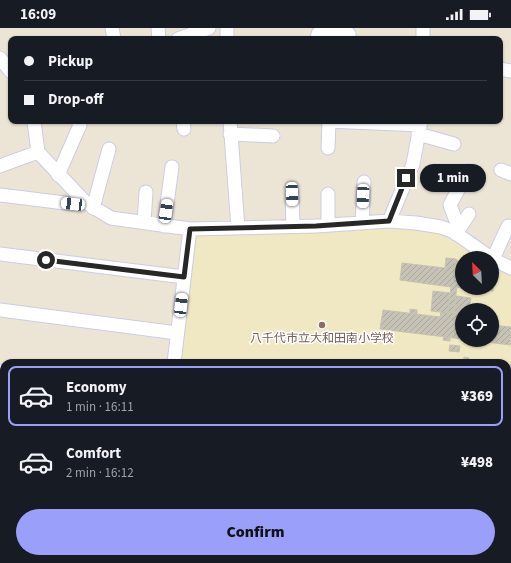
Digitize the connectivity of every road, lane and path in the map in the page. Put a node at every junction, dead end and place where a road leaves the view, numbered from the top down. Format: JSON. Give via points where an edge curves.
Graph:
{"nodes":[{"id":1,"x":209,"y":28,"type":"edge"},
{"id":2,"x":186,"y":36,"type":"edge"},
{"id":3,"x":318,"y":36,"type":"edge"},
{"id":4,"x":349,"y":36,"type":"edge"},
{"id":5,"x":0,"y":58,"type":"edge"},
{"id":6,"x":8,"y":68,"type":"edge"},
{"id":7,"x":34,"y":124,"type":"edge"},
{"id":8,"x":80,"y":124,"type":"edge"},
{"id":9,"x":230,"y":124,"type":"edge"},
{"id":10,"x":328,"y":124,"type":"edge"},
{"id":11,"x":374,"y":124,"type":"edge"},
{"id":12,"x":420,"y":127,"type":"edge"},
{"id":13,"x":230,"y":134,"type":"junction"},
{"id":14,"x":273,"y":136,"type":"dead end"},
{"id":15,"x":454,"y":144,"type":"dead end"},
{"id":16,"x":328,"y":148,"type":"dead end"},
{"id":17,"x":109,"y":150,"type":"dead end"},
{"id":18,"x":38,"y":152,"type":"junction"},
{"id":19,"x":0,"y":166,"type":"edge"},
{"id":20,"x":172,"y":167,"type":"dead end"},
{"id":21,"x":468,"y":171,"type":"dead end"},
{"id":22,"x":58,"y":175,"type":"junction"},
{"id":23,"x":364,"y":182,"type":"dead end"},
{"id":24,"x":146,"y":192,"type":"dead end"},
{"id":25,"x":292,"y":194,"type":"dead end"},
{"id":26,"x":328,"y":194,"type":"dead end"},
{"id":27,"x":0,"y":195,"type":"edge"},
{"id":28,"x":89,"y":205,"type":"junction"},
{"id":29,"x":469,"y":214,"type":"dead end"},
{"id":30,"x":389,"y":221,"type":"junction"},
{"id":31,"x":144,"y":222,"type":"junction"},
{"id":32,"x":362,"y":223,"type":"junction"},
{"id":33,"x":328,"y":224,"type":"junction"},
{"id":34,"x":164,"y":226,"type":"junction"},
{"id":35,"x":293,"y":226,"type":"junction"},
{"id":36,"x":508,"y":226,"type":"dead end"},
{"id":37,"x":238,"y":228,"type":"junction"},
{"id":38,"x":190,"y":229,"type":"junction"},
{"id":39,"x":458,"y":231,"type":"junction"},
{"id":40,"x":482,"y":251,"type":"edge"},
{"id":41,"x":496,"y":251,"type":"edge"},
{"id":42,"x":0,"y":254,"type":"edge"},
{"id":43,"x":499,"y":262,"type":"edge"},
{"id":44,"x":511,"y":268,"type":"edge"},
{"id":45,"x":184,"y":277,"type":"junction"},
{"id":46,"x":0,"y":310,"type":"edge"},
{"id":47,"x":177,"y":333,"type":"junction"},
{"id":48,"x":174,"y":359,"type":"edge"}],
"edges":[{"from":1,"to":2,"type":"street"},
{"from":3,"to":4,"type":"street"},
{"from":5,"to":6,"type":"street"},
{"from":7,"to":18,"type":"street"},
{"from":8,"to":22,"type":"street"},
{"from":9,"to":13,"type":"street"},
{"from":10,"to":16,"type":"street"},
{"from":11,"to":12,"type":"street"},
{"from":12,"to":15,"type":"street"},
{"from":12,"to":30,"type":"street","via":[[412,164]]},
{"from":13,"to":14,"type":"street"},
{"from":13,"to":37,"type":"street"},
{"from":17,"to":28,"type":"street"},
{"from":18,"to":19,"type":"street"},
{"from":18,"to":22,"type":"street"},
{"from":20,"to":34,"type":"street"},
{"from":21,"to":39,"type":"street","via":[[450,205]]},
{"from":22,"to":28,"type":"street"},
{"from":23,"to":32,"type":"street"},
{"from":24,"to":31,"type":"street"},
{"from":25,"to":35,"type":"street"},
{"from":26,"to":33,"type":"street"},
{"from":27,"to":28,"type":"street"},
{"from":28,"to":31,"type":"street","via":[[111,218]]},
{"from":29,"to":39,"type":"street"},
{"from":30,"to":32,"type":"street"},
{"from":30,"to":39,"type":"street"},
{"from":31,"to":34,"type":"street"},
{"from":32,"to":33,"type":"street"},
{"from":33,"to":35,"type":"street"},
{"from":34,"to":38,"type":"street"},
{"from":35,"to":37,"type":"street"},
{"from":36,"to":41,"type":"street"},
{"from":37,"to":38,"type":"street"},
{"from":38,"to":45,"type":"street"},
{"from":39,"to":40,"type":"street"},
{"from":42,"to":45,"type":"street"},
{"from":43,"to":44,"type":"street"},
{"from":45,"to":47,"type":"street"},
{"from":46,"to":47,"type":"street"},
{"from":47,"to":48,"type":"street"}]}
